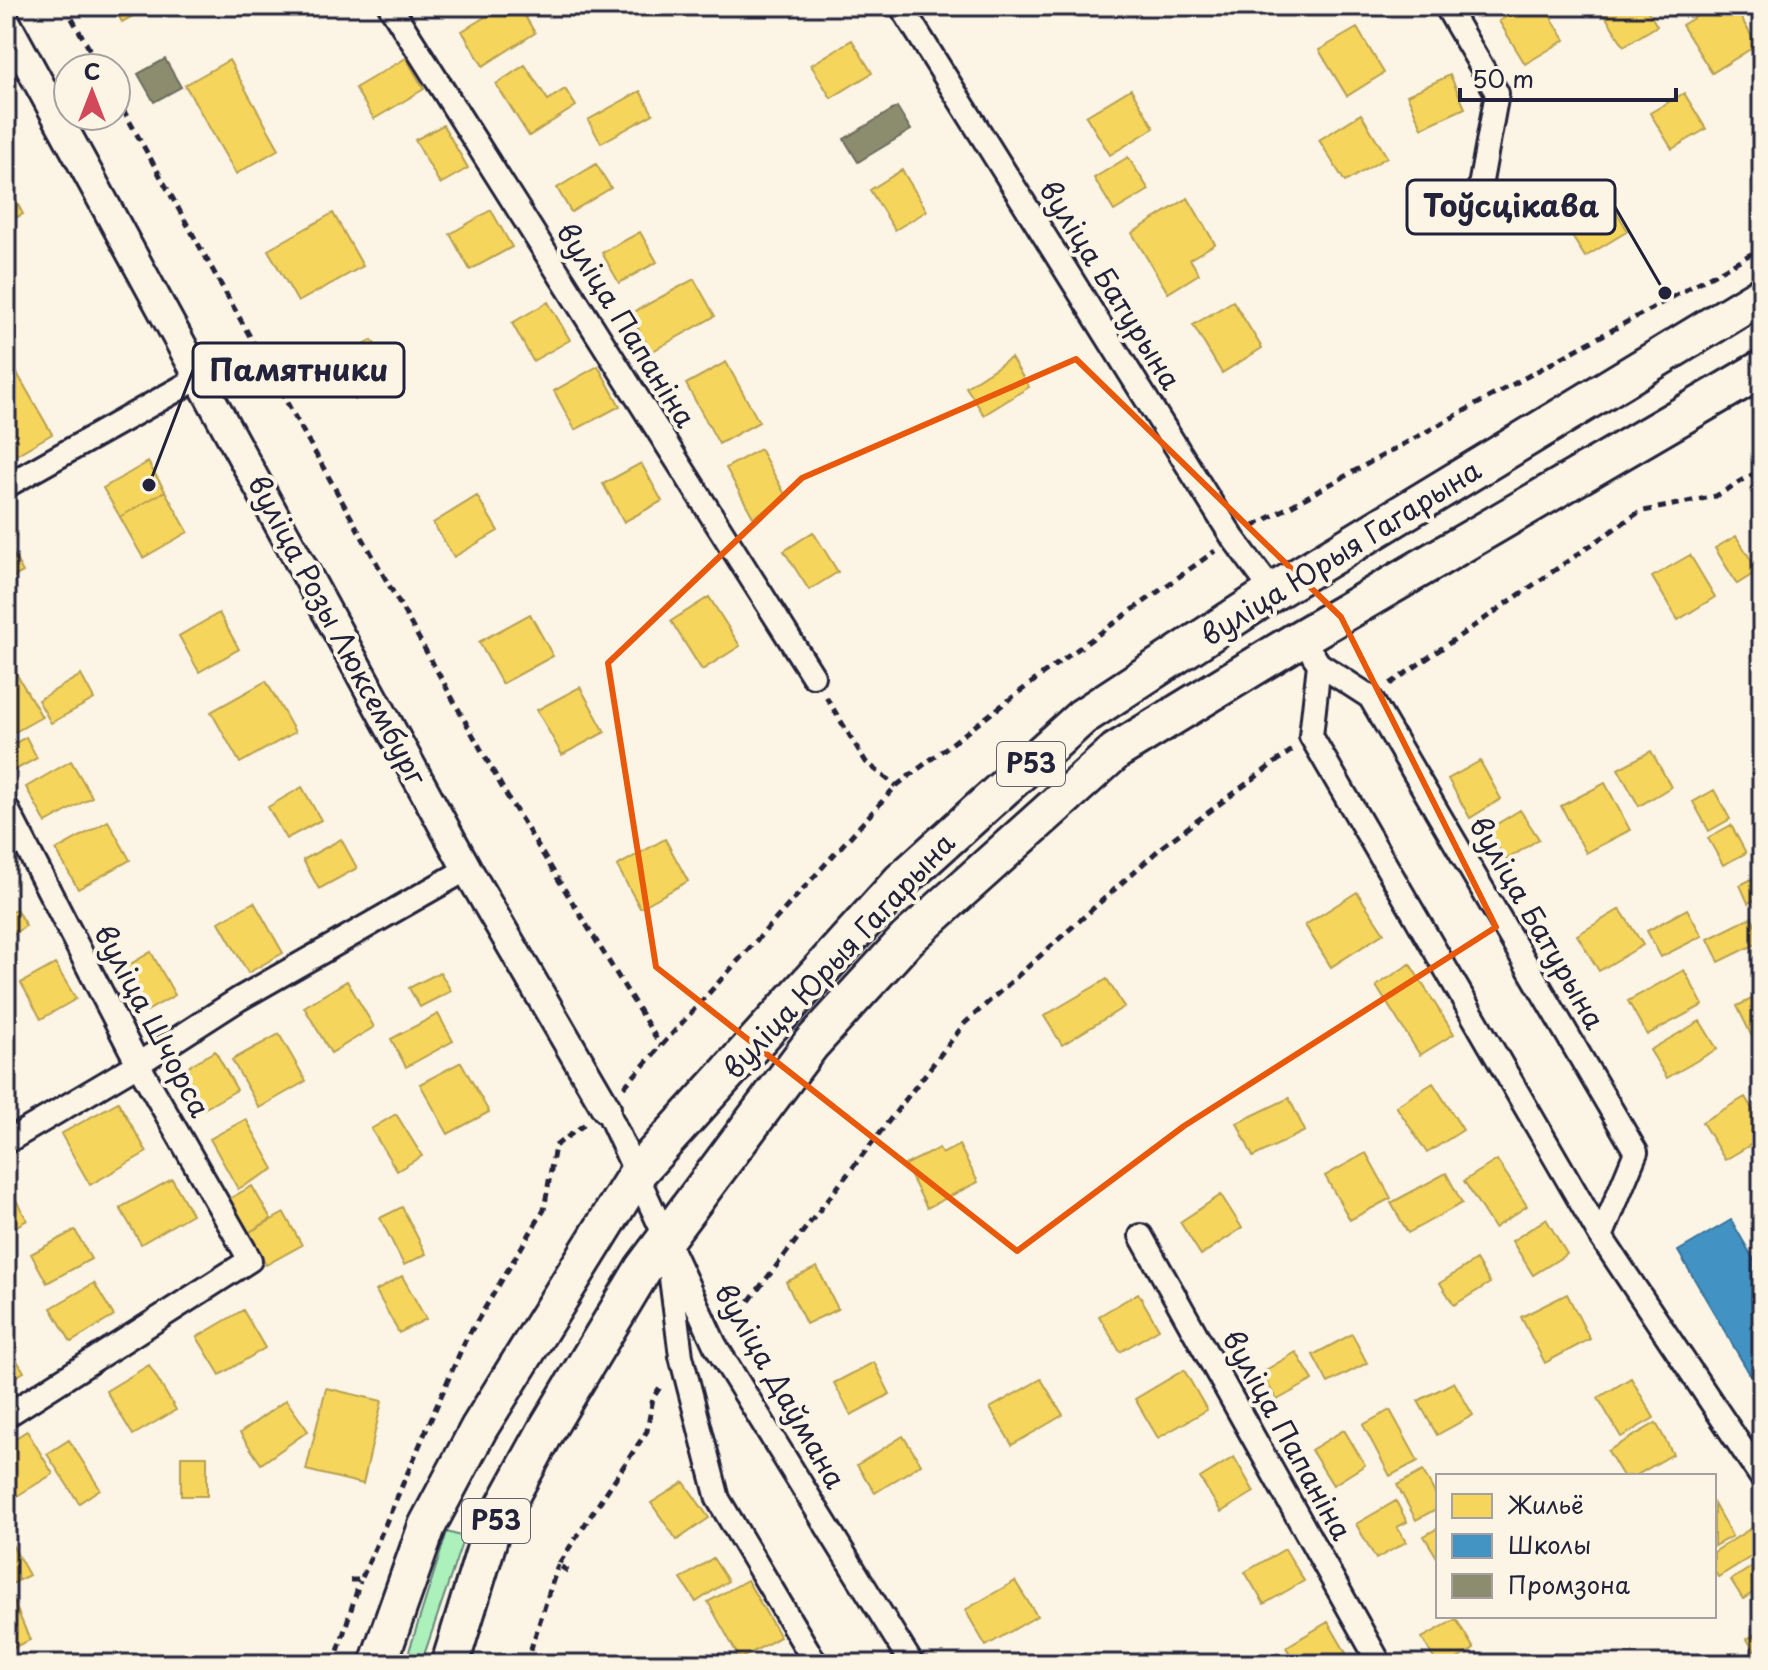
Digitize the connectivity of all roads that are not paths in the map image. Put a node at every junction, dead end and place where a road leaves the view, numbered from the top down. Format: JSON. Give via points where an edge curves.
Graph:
{"nodes":[{"id":1,"x":390,"y":6,"type":"edge"},
{"id":2,"x":901,"y":6,"type":"edge"},
{"id":3,"x":1446,"y":6,"type":"edge"},
{"id":4,"x":6,"y":23,"type":"edge"},
{"id":5,"x":1479,"y":192,"type":"dead end"},
{"id":6,"x":1762,"y":295,"type":"edge"},
{"id":7,"x":1762,"y":369,"type":"edge"},
{"id":8,"x":200,"y":377,"type":"junction"},
{"id":9,"x":6,"y":486,"type":"edge"},
{"id":10,"x":1273,"y":592,"type":"junction"},
{"id":11,"x":1310,"y":651,"type":"junction"},
{"id":12,"x":813,"y":676,"type":"road end"},
{"id":13,"x":6,"y":807,"type":"edge"},
{"id":14,"x":467,"y":869,"type":"junction"},
{"id":15,"x":138,"y":1064,"type":"junction"},
{"id":16,"x":606,"y":1108,"type":"joint"},
{"id":17,"x":6,"y":1142,"type":"edge"},
{"id":18,"x":638,"y":1172,"type":"junction"},
{"id":19,"x":1141,"y":1236,"type":"dead end"},
{"id":20,"x":1601,"y":1237,"type":"junction"},
{"id":21,"x":666,"y":1239,"type":"junction"},
{"id":22,"x":6,"y":1416,"type":"edge"},
{"id":23,"x":1762,"y":1478,"type":"edge"},
{"id":24,"x":378,"y":1664,"type":"edge"},
{"id":25,"x":450,"y":1664,"type":"edge"},
{"id":26,"x":816,"y":1664,"type":"edge"},
{"id":27,"x":912,"y":1664,"type":"edge"},
{"id":28,"x":1380,"y":1664,"type":"edge"}],
"edges":[{"from":1,"to":12,"type":"street","name":"вуліца Папаніна"},
{"from":2,"to":10,"type":"street","name":"вуліца Батурына","via":[[1233,538]]},
{"from":3,"to":5,"type":"street","via":[[1497,93]]},
{"from":4,"to":8,"type":"street","name":"вуліца Розы Люксембург"},
{"from":6,"to":10,"type":"main road","name":"вуліца Юрыя Гагарына","number":"Р53"},
{"from":7,"to":11,"type":"main road","name":"вуліца Юрыя Гагарына","number":"Р53"},
{"from":8,"to":9,"type":"street"},
{"from":8,"to":14,"type":"street","name":"вуліца Розы Люксембург"},
{"from":10,"to":18,"type":"main road","name":"вуліца Юрыя Гагарына","number":"Р53","via":[[1082,717],[901,881]]},
{"from":11,"to":20,"type":"street","via":[[1311,736]]},
{"from":11,"to":20,"type":"street","name":"вуліца Батурына","via":[[1370,697],[1636,1152]]},
{"from":11,"to":21,"type":"main road","name":"вуліца Юрыя Гагарына","number":"Р53","via":[[1116,751],[907,939],[811,1044]]},
{"from":13,"to":15,"type":"street","name":"вуліца Шчорса"},
{"from":14,"to":15,"type":"street","via":[[239,999]]},
{"from":14,"to":16,"type":"street","name":"вуліца Розы Люксембург"},
{"from":15,"to":17,"type":"street"},
{"from":15,"to":22,"type":"street","name":"вуліца Шчорса","via":[[250,1260]]},
{"from":16,"to":18,"type":"street","name":"вуліца Розы Люксембург"},
{"from":18,"to":21,"type":"street","name":"вуліца Розы Люксембург"},
{"from":18,"to":24,"type":"main road","name":"вуліца Юрыя Гагарына","number":"Р53","via":[[479,1428],[427,1526]]},
{"from":19,"to":28,"type":"street","name":"вуліца Папаніна"},
{"from":20,"to":23,"type":"street"},
{"from":21,"to":25,"type":"main road","name":"вуліца Юрыя Гагарына","number":"Р53","via":[[635,1282],[491,1531]]},
{"from":21,"to":26,"type":"street","name":"вуліца Даўмана","via":[[681,1356],[718,1499]]},
{"from":21,"to":27,"type":"street","name":"вуліца Даўмана","via":[[715,1345]]}]}
